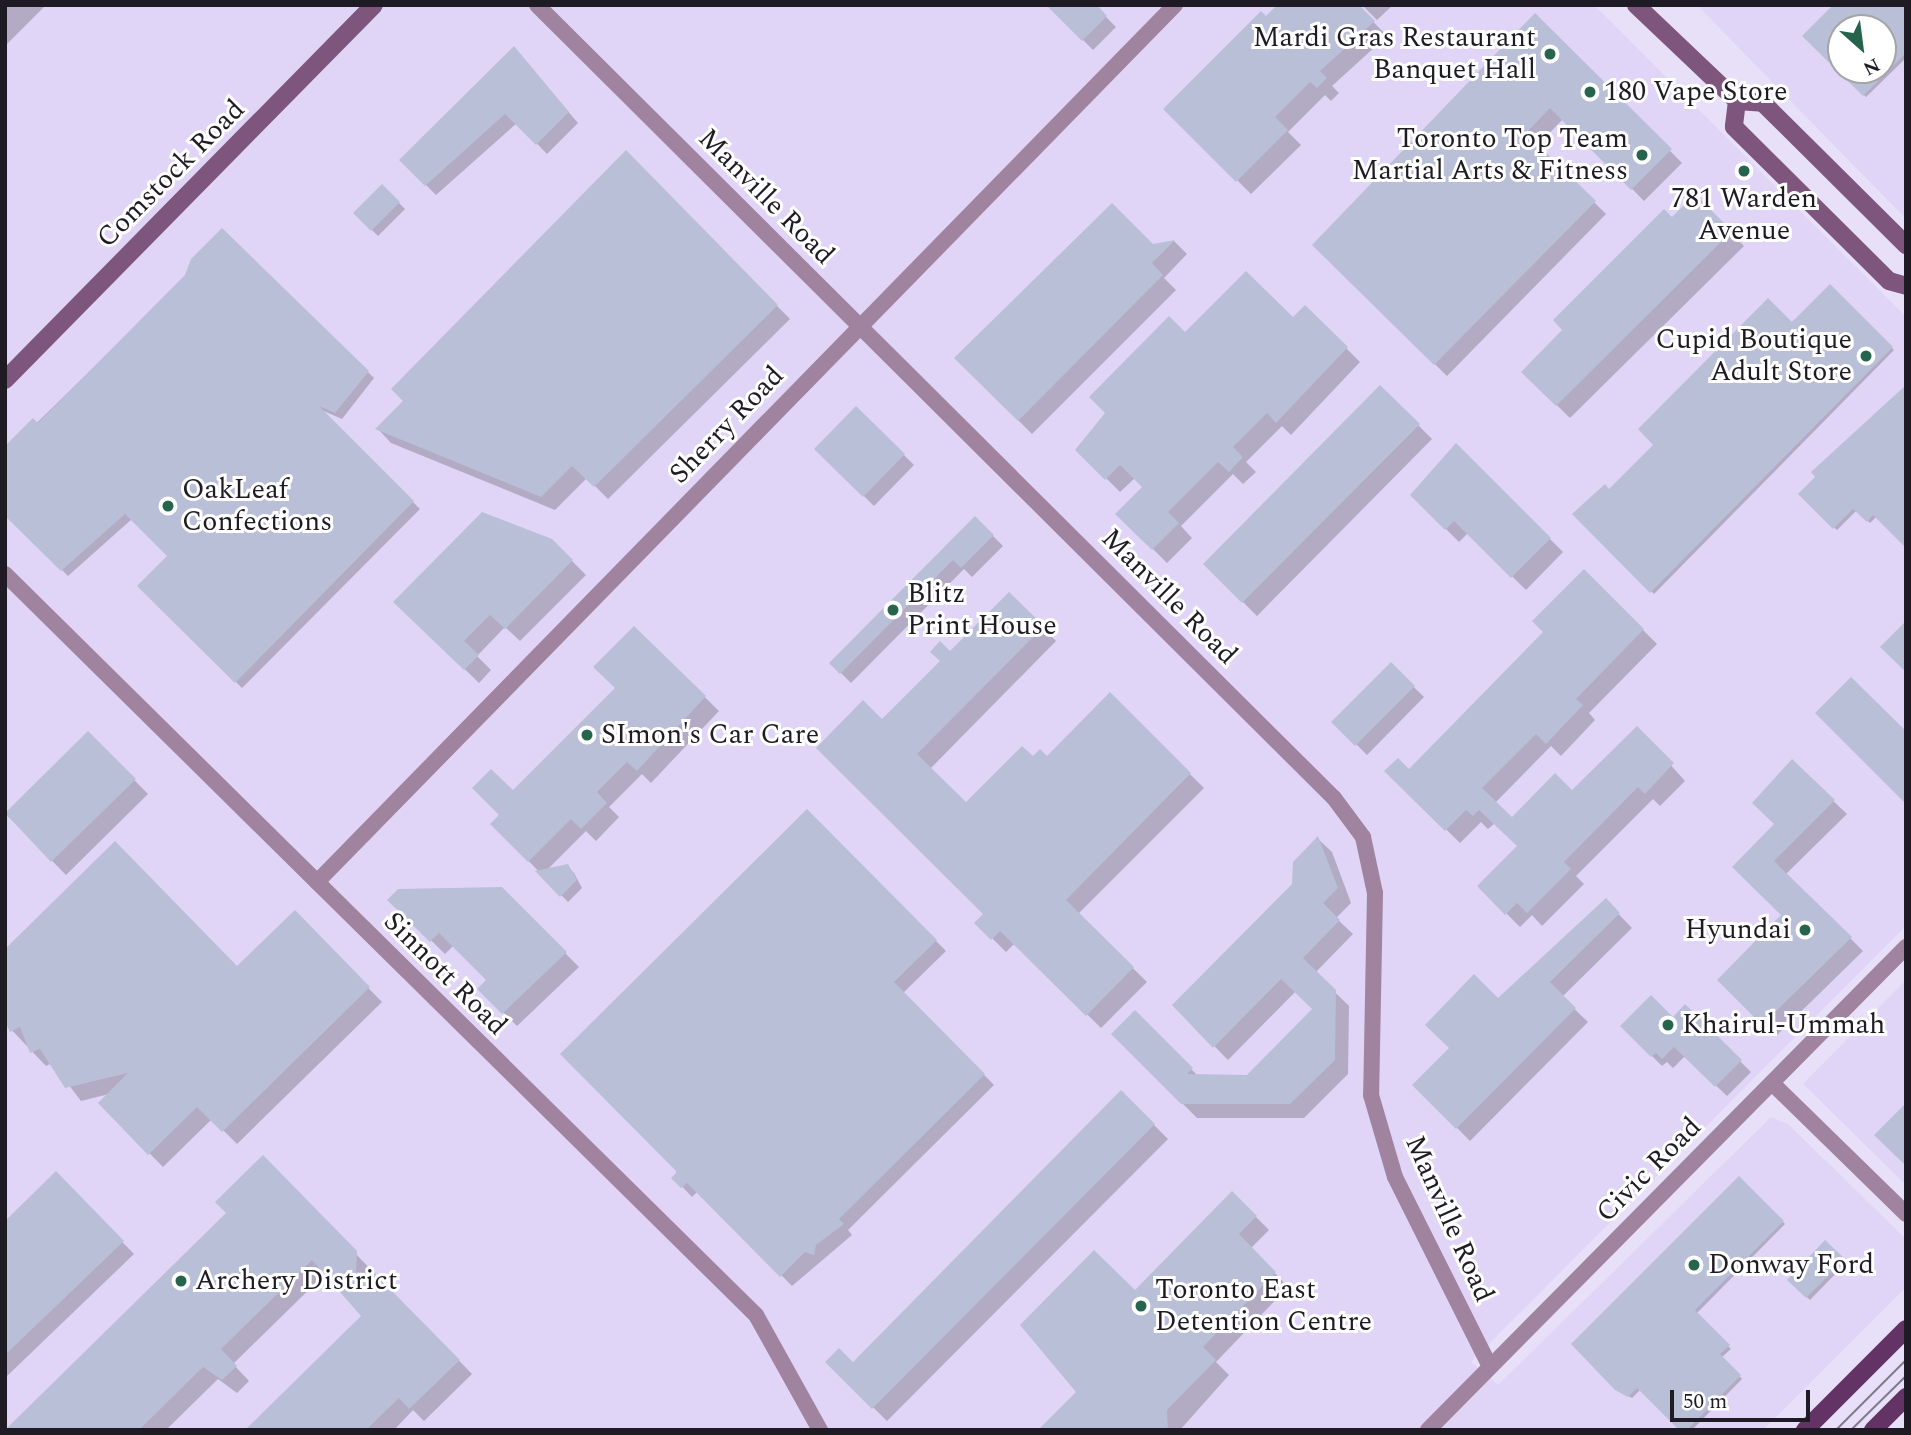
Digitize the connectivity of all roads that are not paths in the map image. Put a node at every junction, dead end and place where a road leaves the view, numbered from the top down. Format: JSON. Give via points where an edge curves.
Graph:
{"nodes":[{"id":1,"x":374,"y":5,"type":"edge"},
{"id":2,"x":537,"y":5,"type":"edge"},
{"id":3,"x":1175,"y":5,"type":"edge"},
{"id":4,"x":1636,"y":5,"type":"edge"},
{"id":5,"x":1737,"y":101,"type":"junction"},
{"id":6,"x":1906,"y":246,"type":"edge"},
{"id":7,"x":1906,"y":286,"type":"edge"},
{"id":8,"x":860,"y":328,"type":"junction"},
{"id":9,"x":5,"y":380,"type":"edge"},
{"id":10,"x":5,"y":574,"type":"edge"},
{"id":11,"x":317,"y":882,"type":"junction"},
{"id":12,"x":1906,"y":947,"type":"edge"},
{"id":13,"x":1773,"y":1083,"type":"junction"},
{"id":14,"x":1906,"y":1214,"type":"edge"},
{"id":15,"x":1906,"y":1329,"type":"edge"},
{"id":16,"x":1490,"y":1367,"type":"junction"},
{"id":17,"x":1906,"y":1397,"type":"edge"},
{"id":18,"x":820,"y":1430,"type":"edge"},
{"id":19,"x":1428,"y":1430,"type":"edge"},
{"id":20,"x":1805,"y":1430,"type":"edge"},
{"id":21,"x":1873,"y":1430,"type":"edge"}],
"edges":[{"from":1,"to":9,"type":"main road","name":"Comstock Road"},
{"from":2,"to":8,"type":"street","name":"Manville Road"},
{"from":3,"to":8,"type":"street","name":"Sherry Road"},
{"from":4,"to":5,"type":"main road"},
{"from":5,"to":6,"type":"main road","via":[[1763,103]]},
{"from":5,"to":7,"type":"main road","via":[[1734,127],[1889,281]]},
{"from":8,"to":11,"type":"street","name":"Sherry Road"},
{"from":8,"to":16,"type":"street","name":"Manville Road","via":[[1334,798],[1363,837],[1375,893],[1371,1095],[1395,1177]]},
{"from":10,"to":11,"type":"street","name":"Sinnott Road"},
{"from":11,"to":18,"type":"street","name":"Sinnott Road","via":[[755,1315]]},
{"from":12,"to":13,"type":"street","name":"Civic Road"},
{"from":13,"to":14,"type":"street"},
{"from":13,"to":16,"type":"street","name":"Civic Road"},
{"from":15,"to":20,"type":"main road"},
{"from":16,"to":19,"type":"street","name":"Civic Road"},
{"from":17,"to":21,"type":"main road"}]}
